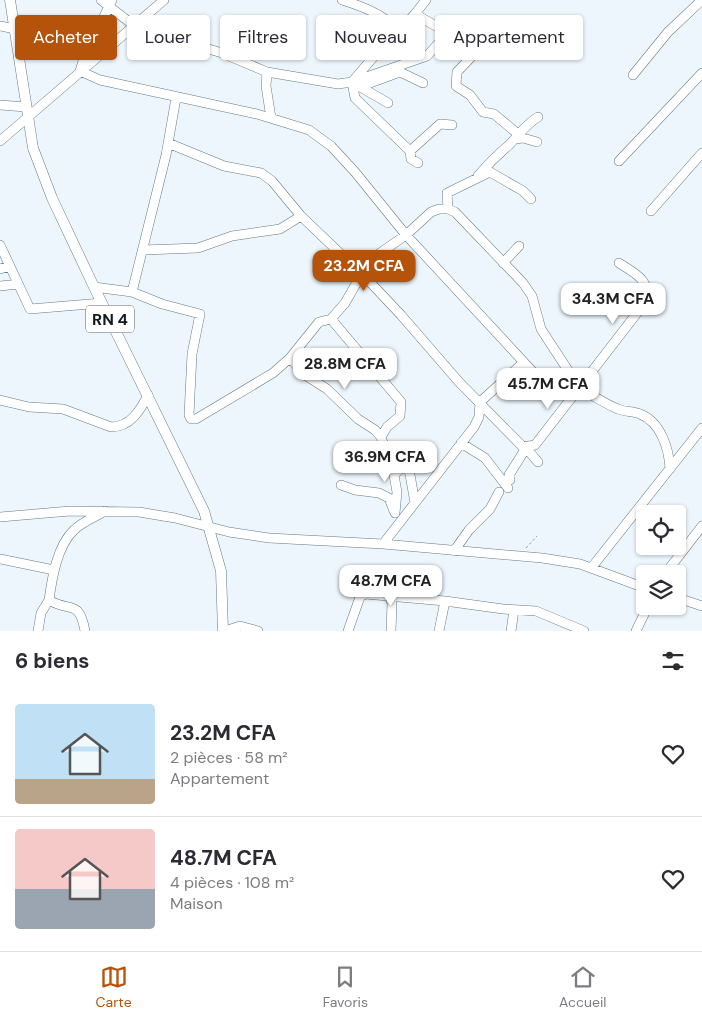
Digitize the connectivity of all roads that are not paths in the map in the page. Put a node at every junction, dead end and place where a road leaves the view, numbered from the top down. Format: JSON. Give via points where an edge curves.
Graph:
{"nodes":[{"id":1,"x":10,"y":0,"type":"edge"},
{"id":2,"x":164,"y":0,"type":"edge"},
{"id":3,"x":342,"y":0,"type":"edge"},
{"id":4,"x":426,"y":0,"type":"edge"},
{"id":5,"x":702,"y":0,"type":"edge"},
{"id":6,"x":107,"y":2,"type":"edge"},
{"id":7,"x":415,"y":14,"type":"joint"},
{"id":8,"x":146,"y":15,"type":"edge"},
{"id":9,"x":375,"y":15,"type":"edge"},
{"id":10,"x":127,"y":19,"type":"edge"},
{"id":11,"x":435,"y":24,"type":"edge"},
{"id":12,"x":0,"y":26,"type":"edge"},
{"id":13,"x":15,"y":29,"type":"joint"},
{"id":14,"x":127,"y":31,"type":"edge"},
{"id":15,"x":435,"y":47,"type":"edge"},
{"id":16,"x":210,"y":49,"type":"edge"},
{"id":17,"x":19,"y":60,"type":"edge"},
{"id":18,"x":374,"y":60,"type":"edge"},
{"id":19,"x":468,"y":60,"type":"edge"},
{"id":20,"x":80,"y":71,"type":"junction"},
{"id":21,"x":267,"y":72,"type":"junction"},
{"id":22,"x":702,"y":73,"type":"edge"},
{"id":23,"x":633,"y":75,"type":"dead end"},
{"id":24,"x":423,"y":83,"type":"dead end"},
{"id":25,"x":356,"y":84,"type":"junction"},
{"id":26,"x":176,"y":98,"type":"junction"},
{"id":27,"x":388,"y":103,"type":"dead end"},
{"id":28,"x":0,"y":105,"type":"edge"},
{"id":29,"x":26,"y":111,"type":"junction"},
{"id":30,"x":538,"y":117,"type":"dead end"},
{"id":31,"x":272,"y":118,"type":"junction"},
{"id":32,"x":452,"y":124,"type":"dead end"},
{"id":33,"x":517,"y":137,"type":"junction"},
{"id":34,"x":0,"y":141,"type":"edge"},
{"id":35,"x":537,"y":142,"type":"dead end"},
{"id":36,"x":168,"y":143,"type":"junction"},
{"id":37,"x":410,"y":151,"type":"junction"},
{"id":38,"x":702,"y":152,"type":"edge"},
{"id":39,"x":619,"y":161,"type":"dead end"},
{"id":40,"x":418,"y":163,"type":"dead end"},
{"id":41,"x":478,"y":176,"type":"junction"},
{"id":42,"x":531,"y":199,"type":"dead end"},
{"id":43,"x":448,"y":209,"type":"junction"},
{"id":44,"x":651,"y":211,"type":"dead end"},
{"id":45,"x":301,"y":216,"type":"junction"},
{"id":46,"x":406,"y":235,"type":"junction"},
{"id":47,"x":0,"y":245,"type":"edge"},
{"id":48,"x":519,"y":246,"type":"dead end"},
{"id":49,"x":143,"y":250,"type":"junction"},
{"id":50,"x":619,"y":262,"type":"dead end"},
{"id":51,"x":503,"y":263,"type":"junction"},
{"id":52,"x":10,"y":266,"type":"junction"},
{"id":53,"x":0,"y":269,"type":"edge"},
{"id":54,"x":357,"y":269,"type":"junction"},
{"id":55,"x":18,"y":284,"type":"junction"},
{"id":56,"x":0,"y":286,"type":"edge"},
{"id":57,"x":94,"y":287,"type":"junction"},
{"id":58,"x":132,"y":292,"type":"junction"},
{"id":59,"x":102,"y":303,"type":"junction"},
{"id":60,"x":331,"y":319,"type":"junction"},
{"id":61,"x":290,"y":358,"type":"junction"},
{"id":62,"x":523,"y":363,"type":"junction"},
{"id":63,"x":578,"y":389,"type":"junction"},
{"id":64,"x":148,"y":395,"type":"junction"},
{"id":65,"x":0,"y":400,"type":"edge"},
{"id":66,"x":480,"y":402,"type":"junction"},
{"id":67,"x":492,"y":415,"type":"junction"},
{"id":68,"x":479,"y":417,"type":"junction"},
{"id":69,"x":702,"y":428,"type":"edge"},
{"id":70,"x":381,"y":438,"type":"junction"},
{"id":71,"x":461,"y":443,"type":"junction"},
{"id":72,"x":526,"y":448,"type":"junction"},
{"id":73,"x":669,"y":453,"type":"junction"},
{"id":74,"x":680,"y":456,"type":"junction"},
{"id":75,"x":395,"y":460,"type":"junction"},
{"id":76,"x":538,"y":462,"type":"dead end"},
{"id":77,"x":670,"y":469,"type":"junction"},
{"id":78,"x":340,"y":485,"type":"dead end"},
{"id":79,"x":499,"y":492,"type":"dead end"},
{"id":80,"x":415,"y":503,"type":"junction"},
{"id":81,"x":105,"y":511,"type":"junction"},
{"id":82,"x":395,"y":513,"type":"junction"},
{"id":83,"x":0,"y":517,"type":"edge"},
{"id":84,"x":400,"y":522,"type":"junction"},
{"id":85,"x":702,"y":526,"type":"edge"},
{"id":86,"x":210,"y":528,"type":"junction"},
{"id":87,"x":383,"y":544,"type":"junction"},
{"id":88,"x":454,"y":551,"type":"junction"},
{"id":89,"x":0,"y":558,"type":"edge"},
{"id":90,"x":672,"y":565,"type":"edge"},
{"id":91,"x":592,"y":567,"type":"junction"},
{"id":92,"x":54,"y":570,"type":"junction"},
{"id":93,"x":636,"y":584,"type":"edge"},
{"id":94,"x":389,"y":595,"type":"junction"},
{"id":95,"x":49,"y":600,"type":"junction"},
{"id":96,"x":445,"y":601,"type":"junction"},
{"id":97,"x":686,"y":601,"type":"edge"},
{"id":98,"x":702,"y":606,"type":"edge"},
{"id":99,"x":514,"y":610,"type":"junction"},
{"id":100,"x":644,"y":615,"type":"edge"},
{"id":101,"x":38,"y":631,"type":"edge"},
{"id":102,"x":85,"y":631,"type":"edge"},
{"id":103,"x":224,"y":631,"type":"edge"},
{"id":104,"x":258,"y":631,"type":"edge"},
{"id":105,"x":348,"y":631,"type":"edge"},
{"id":106,"x":391,"y":631,"type":"edge"},
{"id":107,"x":439,"y":631,"type":"edge"},
{"id":108,"x":511,"y":631,"type":"edge"},
{"id":109,"x":584,"y":631,"type":"edge"},
{"id":110,"x":636,"y":631,"type":"edge"}],
"edges":[{"from":1,"to":13,"type":"main road","number":"RN 4"},
{"from":2,"to":8,"type":"street"},
{"from":3,"to":9,"type":"street","via":[[362,6]]},
{"from":4,"to":7,"type":"street"},
{"from":5,"to":23,"type":"street","via":[[668,32]]},
{"from":6,"to":10,"type":"street"},
{"from":6,"to":20,"type":"street"},
{"from":7,"to":11,"type":"street"},
{"from":12,"to":13,"type":"street"},
{"from":14,"to":20,"type":"street"},
{"from":15,"to":25,"type":"street","via":[[426,56]]},
{"from":16,"to":21,"type":"street"},
{"from":17,"to":29,"type":"main road","number":"RN 4"},
{"from":18,"to":25,"type":"street"},
{"from":19,"to":33,"type":"street","via":[[457,72],[456,86],[470,95],[484,112],[494,114]]},
{"from":20,"to":26,"type":"street","via":[[100,80]]},
{"from":20,"to":29,"type":"street"},
{"from":21,"to":25,"type":"street"},
{"from":21,"to":31,"type":"street","via":[[266,86]]},
{"from":22,"to":39,"type":"street"},
{"from":24,"to":25,"type":"street","via":[[400,72]]},
{"from":25,"to":27,"type":"street"},
{"from":25,"to":37,"type":"street","via":[[355,98]]},
{"from":26,"to":31,"type":"street"},
{"from":26,"to":36,"type":"street"},
{"from":28,"to":29,"type":"street"},
{"from":29,"to":34,"type":"street"},
{"from":29,"to":57,"type":"main road","number":"RN 4","via":[[40,168]]},
{"from":30,"to":33,"type":"street","via":[[528,123]]},
{"from":31,"to":46,"type":"street","via":[[309,130],[331,146]]},
{"from":32,"to":37,"type":"street","via":[[440,124]]},
{"from":33,"to":35,"type":"street"},
{"from":33,"to":41,"type":"street","via":[[494,156]]},
{"from":36,"to":45,"type":"street","via":[[224,166],[261,173],[272,181]]},
{"from":36,"to":49,"type":"street"},
{"from":37,"to":40,"type":"street","via":[[411,158]]},
{"from":38,"to":44,"type":"street"},
{"from":41,"to":42,"type":"street","via":[[490,172],[524,191]]},
{"from":41,"to":43,"type":"street","via":[[447,192]]},
{"from":43,"to":46,"type":"street","via":[[432,212]]},
{"from":43,"to":51,"type":"street","via":[[455,212]]},
{"from":45,"to":49,"type":"street","via":[[280,229],[232,236],[198,248]]},
{"from":45,"to":54,"type":"street"},
{"from":46,"to":54,"type":"street"},
{"from":46,"to":62,"type":"street"},
{"from":47,"to":52,"type":"street"},
{"from":48,"to":51,"type":"street"},
{"from":49,"to":58,"type":"street"},
{"from":50,"to":63,"type":"street","via":[[636,274],[647,286],[648,293],[637,315]]},
{"from":51,"to":63,"type":"street","via":[[532,296],[541,329]]},
{"from":52,"to":53,"type":"street"},
{"from":52,"to":55,"type":"street"},
{"from":54,"to":60,"type":"street","via":[[356,284]]},
{"from":54,"to":66,"type":"street"},
{"from":55,"to":56,"type":"street"},
{"from":55,"to":59,"type":"street","via":[[30,309]]},
{"from":57,"to":58,"type":"street"},
{"from":57,"to":59,"type":"main road","number":"RN 4"},
{"from":58,"to":61,"type":"street","via":[[200,314],[192,354],[191,419],[221,406],[273,373]]},
{"from":59,"to":64,"type":"main road","number":"RN 4"},
{"from":60,"to":61,"type":"street","via":[[319,322]]},
{"from":60,"to":70,"type":"street","via":[[401,402],[400,416],[387,427]]},
{"from":61,"to":70,"type":"street","via":[[305,375],[327,389]]},
{"from":62,"to":63,"type":"street","via":[[550,381]]},
{"from":62,"to":66,"type":"street"},
{"from":63,"to":72,"type":"street","via":[[535,445]]},
{"from":63,"to":73,"type":"street","via":[[618,409],[649,418]]},
{"from":64,"to":65,"type":"street","via":[[136,415],[118,427],[64,409],[29,407]]},
{"from":64,"to":86,"type":"main road","number":"RN 4"},
{"from":66,"to":67,"type":"street"},
{"from":66,"to":68,"type":"street"},
{"from":67,"to":68,"type":"street"},
{"from":67,"to":72,"type":"street","via":[[518,444]]},
{"from":68,"to":71,"type":"street"},
{"from":69,"to":74,"type":"street"},
{"from":70,"to":75,"type":"street"},
{"from":71,"to":72,"type":"street","via":[[485,458],[509,484],[509,475]]},
{"from":71,"to":80,"type":"street"},
{"from":72,"to":76,"type":"street"},
{"from":73,"to":74,"type":"street"},
{"from":73,"to":77,"type":"street"},
{"from":74,"to":77,"type":"street"},
{"from":75,"to":80,"type":"street","via":[[409,468]]},
{"from":75,"to":82,"type":"street","via":[[399,470],[394,475],[397,492]]},
{"from":77,"to":91,"type":"street"},
{"from":78,"to":82,"type":"street","via":[[389,498]]},
{"from":79,"to":88,"type":"street","via":[[490,508]]},
{"from":80,"to":84,"type":"street"},
{"from":81,"to":83,"type":"street"},
{"from":81,"to":86,"type":"street","via":[[166,516]]},
{"from":81,"to":92,"type":"street","via":[[76,528],[67,538]]},
{"from":82,"to":84,"type":"street"},
{"from":84,"to":87,"type":"street"},
{"from":85,"to":90,"type":"street"},
{"from":86,"to":87,"type":"street","via":[[269,538]]},
{"from":86,"to":103,"type":"main road","number":"RN 4","via":[[222,570]]},
{"from":87,"to":88,"type":"street"},
{"from":88,"to":91,"type":"street","via":[[542,558]]},
{"from":89,"to":92,"type":"street"},
{"from":91,"to":93,"type":"street"},
{"from":92,"to":95,"type":"street"},
{"from":94,"to":96,"type":"street"},
{"from":94,"to":105,"type":"street","via":[[362,595]]},
{"from":94,"to":106,"type":"street","via":[[392,603]]},
{"from":95,"to":101,"type":"street","via":[[41,614]]},
{"from":95,"to":102,"type":"street","via":[[72,607],[82,616]]},
{"from":96,"to":99,"type":"street"},
{"from":96,"to":107,"type":"street"},
{"from":97,"to":98,"type":"street"},
{"from":99,"to":108,"type":"street"},
{"from":99,"to":109,"type":"street","via":[[536,611]]},
{"from":100,"to":110,"type":"street"},
{"from":103,"to":104,"type":"street","via":[[240,626]]}]}
